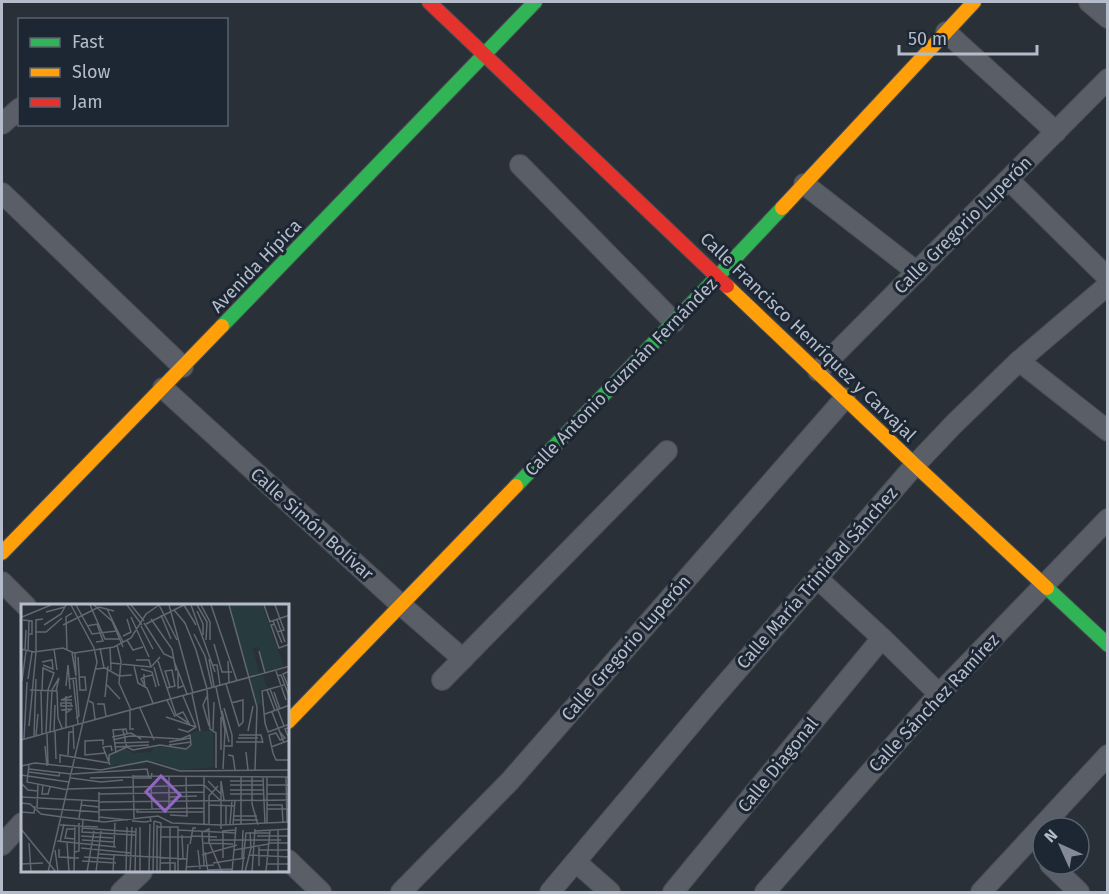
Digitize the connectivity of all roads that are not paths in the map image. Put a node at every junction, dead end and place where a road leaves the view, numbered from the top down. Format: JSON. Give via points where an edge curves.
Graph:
{"nodes":[{"id":1,"x":429,"y":2,"type":"edge"},
{"id":2,"x":535,"y":2,"type":"edge"},
{"id":3,"x":974,"y":2,"type":"edge"},
{"id":4,"x":1089,"y":2,"type":"edge"},
{"id":5,"x":1107,"y":18,"type":"edge"},
{"id":6,"x":946,"y":32,"type":"junction"},
{"id":7,"x":484,"y":54,"type":"junction"},
{"id":8,"x":1107,"y":79,"type":"edge"},
{"id":9,"x":1056,"y":132,"type":"junction"},
{"id":10,"x":520,"y":165,"type":"dead end"},
{"id":11,"x":1009,"y":180,"type":"junction"},
{"id":12,"x":804,"y":184,"type":"junction"},
{"id":13,"x":2,"y":193,"type":"edge"},
{"id":14,"x":917,"y":272,"type":"junction"},
{"id":15,"x":718,"y":276,"type":"junction"},
{"id":16,"x":1107,"y":278,"type":"edge"},
{"id":17,"x":1107,"y":285,"type":"edge"},
{"id":18,"x":674,"y":322,"type":"junction"},
{"id":19,"x":1019,"y":361,"type":"junction"},
{"id":20,"x":183,"y":367,"type":"junction"},
{"id":21,"x":819,"y":371,"type":"junction"},
{"id":22,"x":163,"y":388,"type":"junction"},
{"id":23,"x":845,"y":398,"type":"junction"},
{"id":24,"x":1107,"y":431,"type":"edge"},
{"id":25,"x":667,"y":451,"type":"dead end"},
{"id":26,"x":915,"y":465,"type":"junction"},
{"id":27,"x":1107,"y":519,"type":"edge"},
{"id":28,"x":2,"y":553,"type":"edge"},
{"id":29,"x":817,"y":578,"type":"junction"},
{"id":30,"x":2,"y":582,"type":"edge"},
{"id":31,"x":1044,"y":585,"type":"junction"},
{"id":32,"x":24,"y":604,"type":"edge"},
{"id":33,"x":400,"y":604,"type":"junction"},
{"id":34,"x":882,"y":638,"type":"junction"},
{"id":35,"x":1107,"y":645,"type":"edge"},
{"id":36,"x":463,"y":659,"type":"junction"},
{"id":37,"x":442,"y":680,"type":"dead end"},
{"id":38,"x":939,"y":694,"type":"junction"},
{"id":39,"x":290,"y":720,"type":"edge"},
{"id":40,"x":1107,"y":755,"type":"edge"},
{"id":41,"x":21,"y":824,"type":"edge"},
{"id":42,"x":1028,"y":842,"type":"junction"},
{"id":43,"x":2,"y":845,"type":"edge"},
{"id":44,"x":1031,"y":845,"type":"edge"},
{"id":45,"x":576,"y":861,"type":"junction"},
{"id":46,"x":290,"y":862,"type":"edge"},
{"id":47,"x":141,"y":873,"type":"edge"},
{"id":48,"x":1062,"y":876,"type":"edge"},
{"id":49,"x":121,"y":892,"type":"edge"},
{"id":50,"x":321,"y":892,"type":"edge"},
{"id":51,"x":401,"y":892,"type":"edge"},
{"id":52,"x":550,"y":892,"type":"edge"},
{"id":53,"x":610,"y":892,"type":"edge"},
{"id":54,"x":673,"y":892,"type":"edge"},
{"id":55,"x":765,"y":892,"type":"edge"},
{"id":56,"x":981,"y":892,"type":"edge"},
{"id":57,"x":1078,"y":892,"type":"edge"}],
"edges":[{"from":1,"to":7,"type":"street","name":"Calle Francisco Henríquez y Carvajal"},
{"from":2,"to":7,"type":"street","name":"Avenida Hípica"},
{"from":3,"to":6,"type":"street","name":"Calle Antonio Guzmán Fernández"},
{"from":4,"to":5,"type":"street"},
{"from":6,"to":9,"type":"street"},
{"from":6,"to":12,"type":"street","name":"Calle Antonio Guzmán Fernández"},
{"from":7,"to":15,"type":"street","name":"Calle Francisco Henríquez y Carvajal"},
{"from":7,"to":20,"type":"street","name":"Avenida Hípica"},
{"from":8,"to":9,"type":"street","name":"Calle Gregorio Luperón"},
{"from":9,"to":11,"type":"street","name":"Calle Gregorio Luperón"},
{"from":10,"to":18,"type":"street"},
{"from":11,"to":14,"type":"street","name":"Calle Gregorio Luperón"},
{"from":11,"to":16,"type":"street"},
{"from":12,"to":14,"type":"street"},
{"from":12,"to":15,"type":"street","name":"Calle Antonio Guzmán Fernández"},
{"from":13,"to":20,"type":"street"},
{"from":14,"to":21,"type":"street","name":"Calle Gregorio Luperón"},
{"from":15,"to":18,"type":"street","name":"Calle Antonio Guzmán Fernández"},
{"from":15,"to":21,"type":"street","name":"Calle Francisco Henríquez y Carvajal"},
{"from":17,"to":19,"type":"street","name":"Calle María Trinidad Sánchez"},
{"from":18,"to":33,"type":"street","name":"Calle Antonio Guzmán Fernández"},
{"from":19,"to":24,"type":"street"},
{"from":19,"to":26,"type":"street","name":"Calle María Trinidad Sánchez"},
{"from":20,"to":22,"type":"street","name":"Avenida Hípica"},
{"from":21,"to":23,"type":"street","name":"Calle Francisco Henríquez y Carvajal"},
{"from":22,"to":28,"type":"street","name":"Avenida Hípica"},
{"from":22,"to":33,"type":"street","name":"Calle Simón Bolívar"},
{"from":23,"to":26,"type":"street","name":"Calle Francisco Henríquez y Carvajal"},
{"from":23,"to":51,"type":"street","name":"Calle Gregorio Luperón","via":[[510,781]]},
{"from":25,"to":36,"type":"street"},
{"from":26,"to":29,"type":"street","name":"Calle María Trinidad Sánchez"},
{"from":26,"to":31,"type":"street","name":"Calle Francisco Henríquez y Carvajal"},
{"from":27,"to":31,"type":"street","name":"Calle Sánchez Ramírez"},
{"from":29,"to":34,"type":"street"},
{"from":29,"to":45,"type":"street","name":"Calle María Trinidad Sánchez"},
{"from":30,"to":32,"type":"street"},
{"from":31,"to":35,"type":"street","name":"Calle Francisco Henríquez y Carvajal"},
{"from":31,"to":38,"type":"street","name":"Calle Sánchez Ramírez"},
{"from":33,"to":36,"type":"street","name":"Calle Simón Bolívar"},
{"from":33,"to":39,"type":"street","name":"Calle Antonio Guzmán Fernández"},
{"from":34,"to":38,"type":"street"},
{"from":34,"to":54,"type":"street","name":"Calle Diagonal"},
{"from":36,"to":37,"type":"street"},
{"from":38,"to":55,"type":"street","name":"Calle Sánchez Ramírez"},
{"from":40,"to":42,"type":"street"},
{"from":41,"to":43,"type":"street"},
{"from":42,"to":44,"type":"street"},
{"from":42,"to":56,"type":"street"},
{"from":45,"to":52,"type":"street","name":"Calle María Trinidad Sánchez"},
{"from":45,"to":53,"type":"street"},
{"from":46,"to":50,"type":"street"},
{"from":47,"to":49,"type":"street"},
{"from":48,"to":57,"type":"street"}]}
